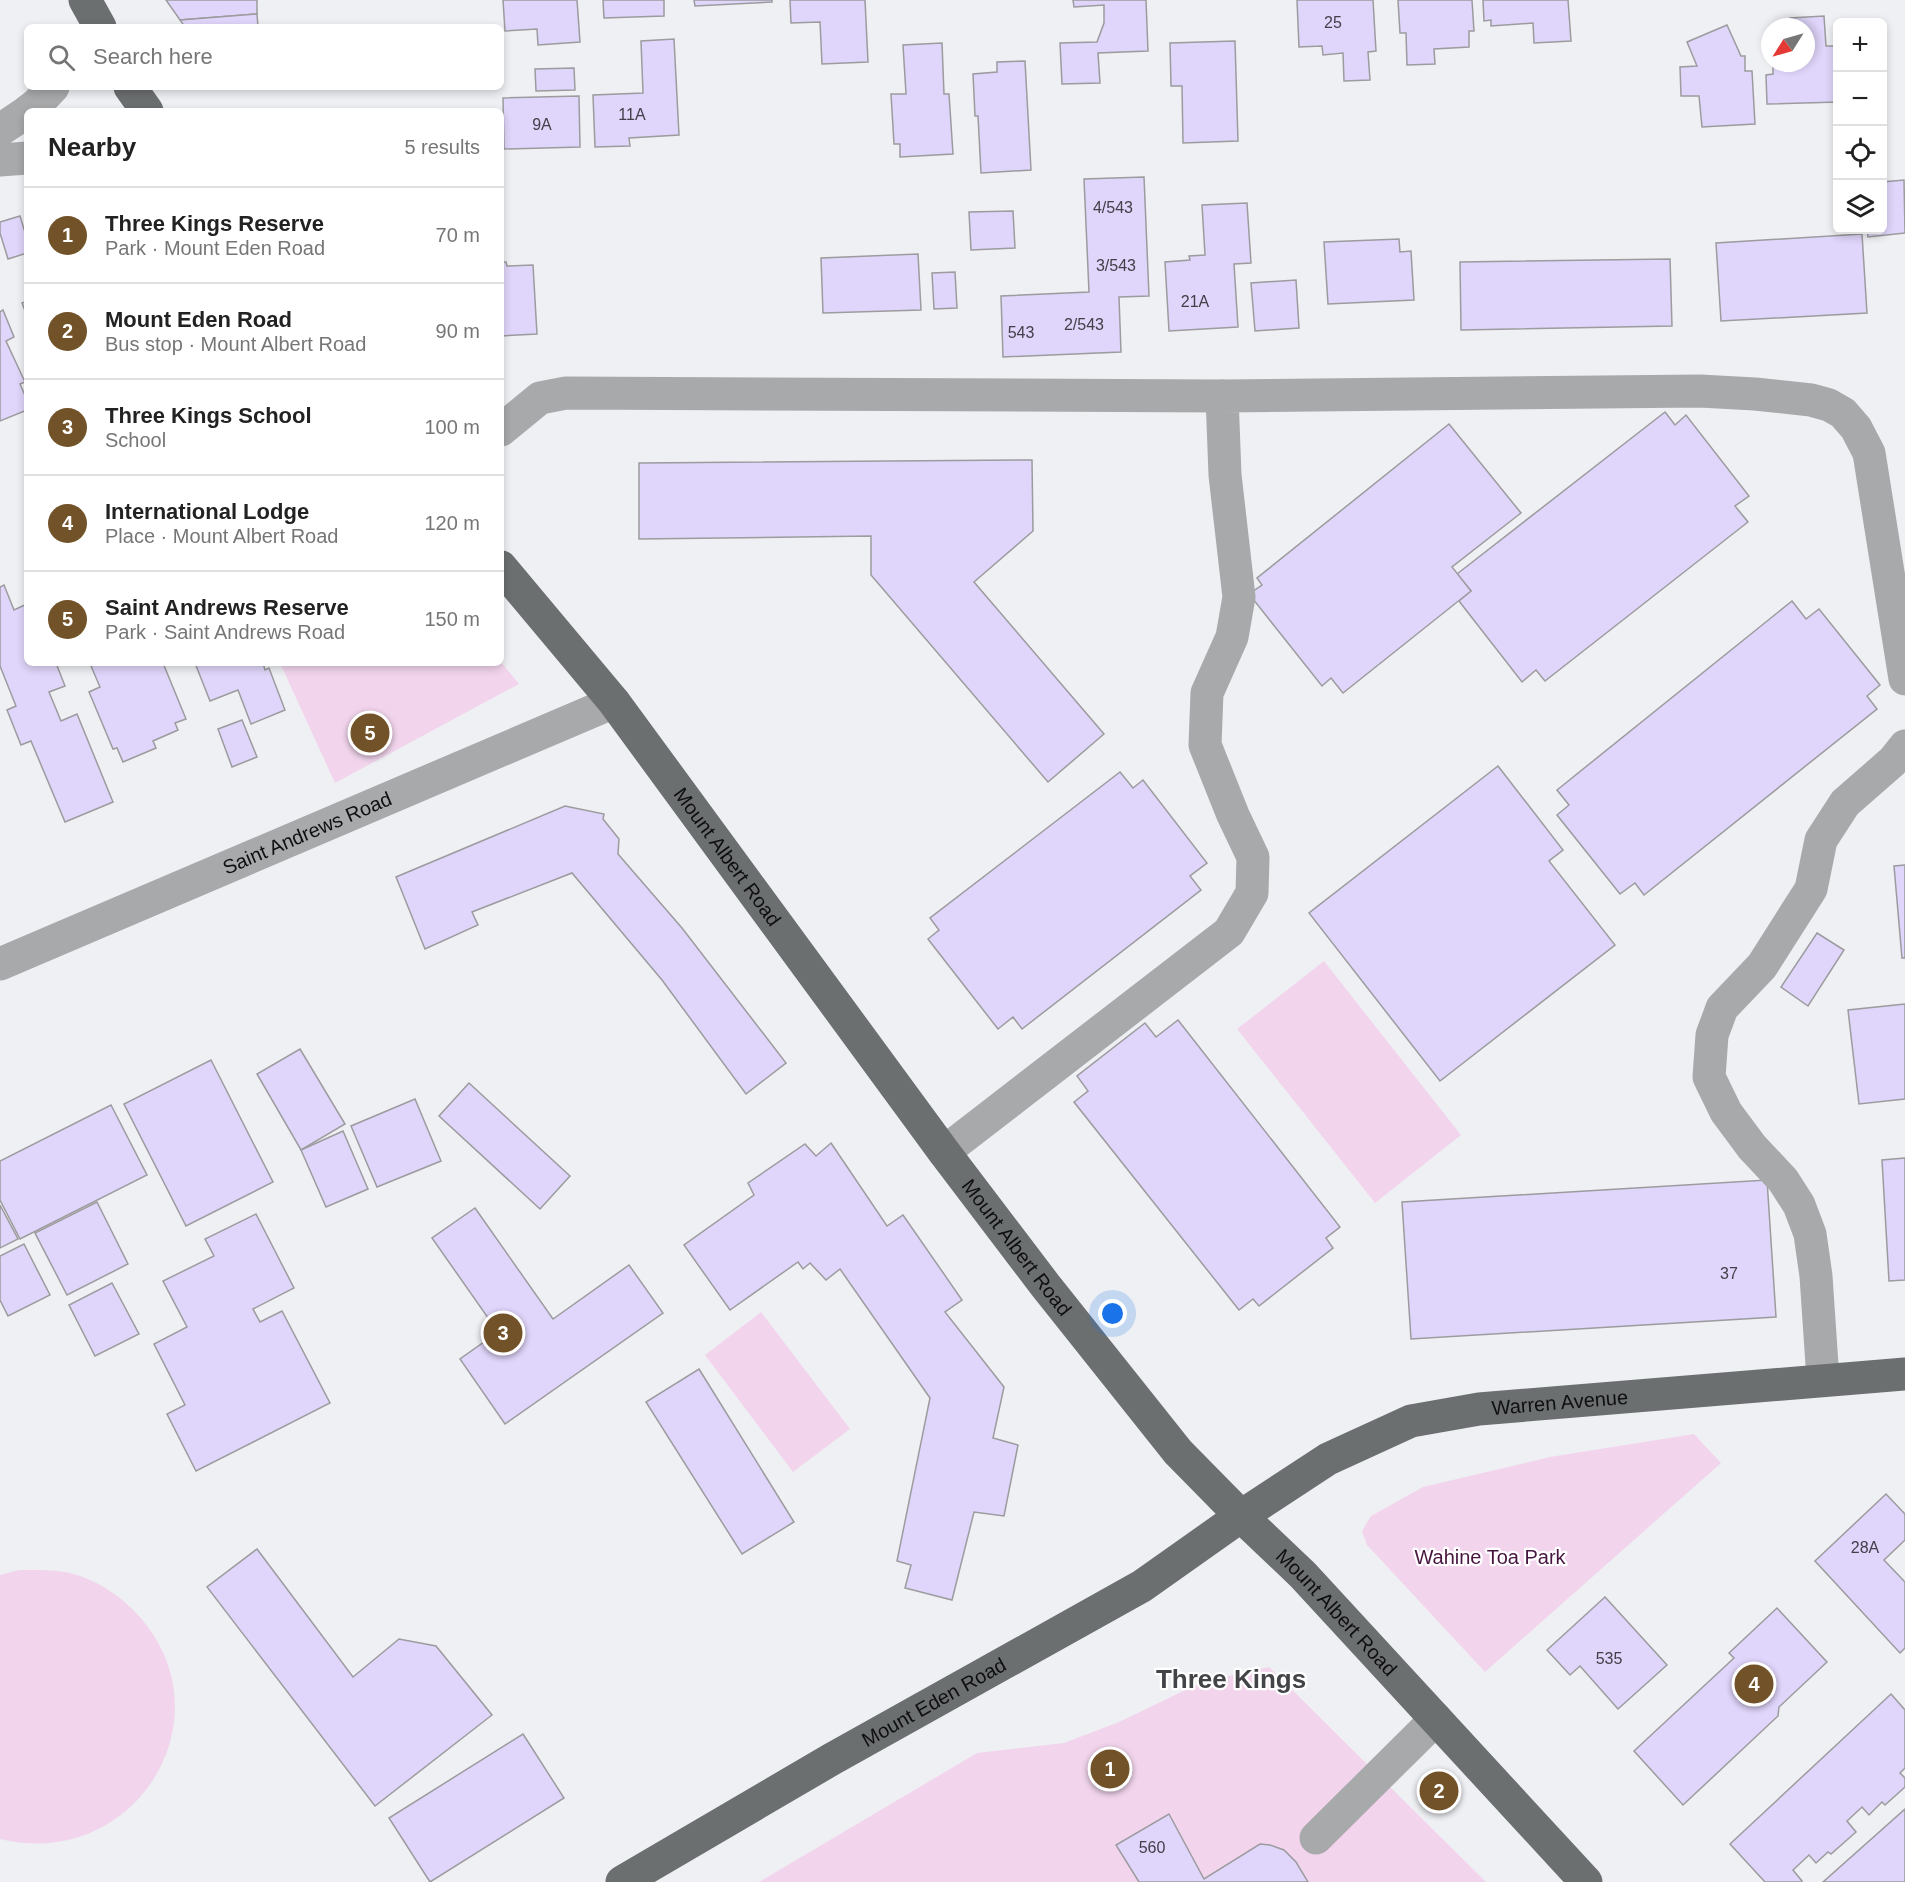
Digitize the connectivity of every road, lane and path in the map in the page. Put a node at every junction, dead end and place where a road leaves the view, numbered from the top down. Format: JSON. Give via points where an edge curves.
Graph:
{"nodes":[{"id":1,"x":50,"y":90,"type":"edge"},
{"id":2,"x":132,"y":90,"type":"edge"},
{"id":3,"x":32,"y":108,"type":"edge"},
{"id":4,"x":145,"y":108,"type":"edge"},
{"id":5,"x":24,"y":113,"type":"edge"},
{"id":6,"x":0,"y":130,"type":"edge"},
{"id":7,"x":24,"y":158,"type":"edge"},
{"id":8,"x":0,"y":160,"type":"edge"},
{"id":9,"x":1222,"y":396,"type":"junction"},
{"id":10,"x":504,"y":428,"type":"edge"},
{"id":11,"x":504,"y":571,"type":"edge"},
{"id":12,"x":1905,"y":679,"type":"edge"},
{"id":13,"x":614,"y":702,"type":"junction"},
{"id":14,"x":1905,"y":746,"type":"edge"},
{"id":15,"x":0,"y":964,"type":"edge"},
{"id":16,"x":944,"y":1152,"type":"junction"},
{"id":17,"x":1905,"y":1374,"type":"edge"},
{"id":18,"x":1822,"y":1380,"type":"junction"},
{"id":19,"x":1241,"y":1516,"type":"junction"},
{"id":20,"x":1436,"y":1719,"type":"junction"},
{"id":21,"x":1316,"y":1838,"type":"dead end"},
{"id":22,"x":622,"y":1882,"type":"edge"},
{"id":23,"x":1586,"y":1882,"type":"edge"}],
"edges":[{"from":1,"to":3,"type":"street"},
{"from":2,"to":4,"type":"main road"},
{"from":5,"to":6,"type":"street"},
{"from":7,"to":8,"type":"street"},
{"from":9,"to":10,"type":"street","via":[[566,393],[540,398]]},
{"from":9,"to":12,"type":"street","via":[[1700,391],[1811,400],[1829,405],[1856,428],[1869,453]]},
{"from":9,"to":16,"type":"street","via":[[1225,475],[1239,597],[1232,637],[1208,693],[1205,745],[1253,857],[1252,893],[1229,932]]},
{"from":11,"to":13,"type":"main road","name":"Mount Albert Road"},
{"from":13,"to":15,"type":"street","name":"Saint Andrews Road"},
{"from":13,"to":16,"type":"main road","name":"Mount Albert Road"},
{"from":14,"to":18,"type":"street","via":[[1845,803],[1821,840],[1811,889],[1762,966],[1722,1008],[1712,1035],[1709,1077],[1726,1112],[1783,1180],[1810,1234]]},
{"from":16,"to":19,"type":"main road","name":"Mount Albert Road","via":[[1178,1452]]},
{"from":17,"to":18,"type":"main road","name":"Warren Avenue"},
{"from":18,"to":19,"type":"main road","name":"Warren Avenue","via":[[1479,1408],[1411,1421],[1328,1459]]},
{"from":19,"to":20,"type":"main road","name":"Mount Albert Road","via":[[1303,1575]]},
{"from":19,"to":22,"type":"main road","name":"Mount Eden Road","via":[[1142,1586],[832,1759]]},
{"from":20,"to":21,"type":"street"},
{"from":20,"to":23,"type":"main road","name":"Mount Albert Road"}]}
